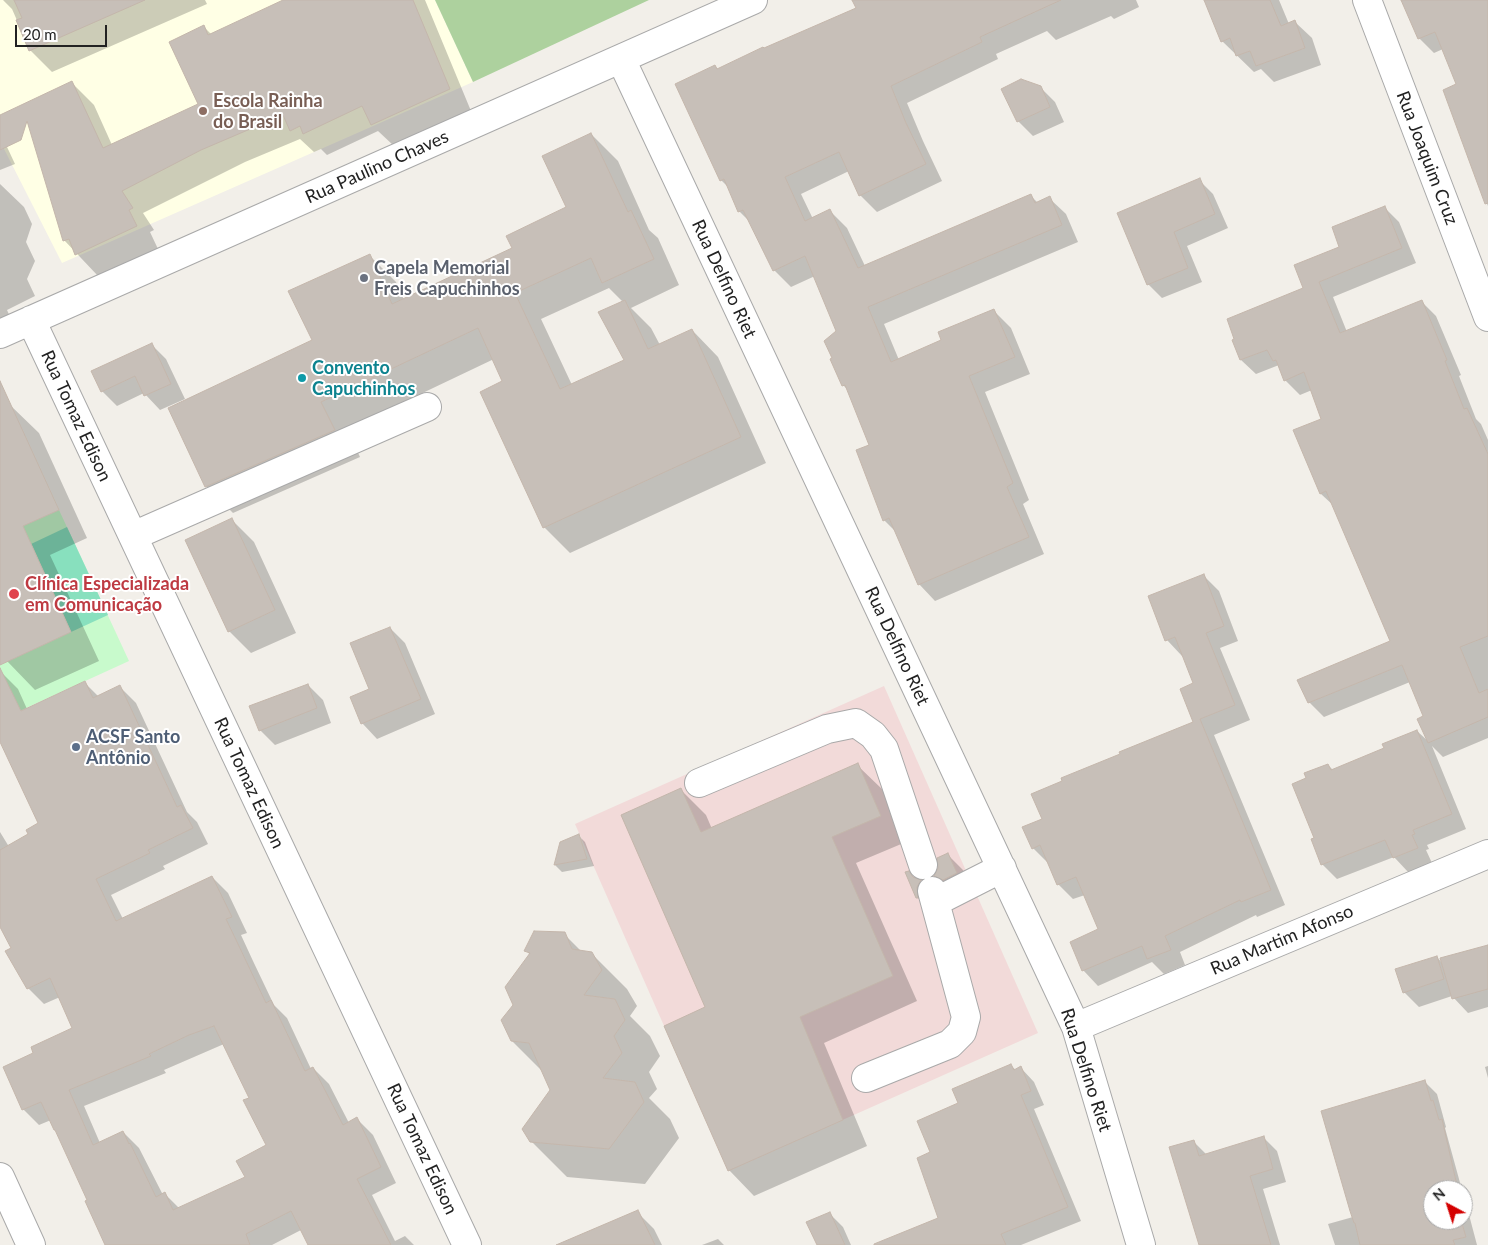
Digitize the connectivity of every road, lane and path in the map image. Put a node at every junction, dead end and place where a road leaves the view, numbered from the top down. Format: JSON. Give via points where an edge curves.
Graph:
{"nodes":[{"id":1,"x":753,"y":0,"type":"edge"},
{"id":2,"x":1367,"y":0,"type":"edge"},
{"id":3,"x":621,"y":59,"type":"junction"},
{"id":4,"x":1488,"y":317,"type":"edge"},
{"id":5,"x":31,"y":320,"type":"junction"},
{"id":6,"x":0,"y":334,"type":"edge"},
{"id":7,"x":427,"y":407,"type":"dead end"},
{"id":8,"x":133,"y":536,"type":"junction"},
{"id":9,"x":699,"y":783,"type":"dead end"},
{"id":10,"x":1488,"y":854,"type":"edge"},
{"id":11,"x":923,"y":865,"type":"dead end"},
{"id":12,"x":1002,"y":868,"type":"junction"},
{"id":13,"x":1076,"y":1027,"type":"junction"},
{"id":14,"x":866,"y":1078,"type":"dead end"},
{"id":15,"x":0,"y":1177,"type":"edge"},
{"id":16,"x":31,"y":1245,"type":"edge"},
{"id":17,"x":468,"y":1245,"type":"edge"},
{"id":18,"x":1141,"y":1245,"type":"edge"}],
"edges":[{"from":1,"to":3,"type":"street","name":"Rua Paulino Chaves"},
{"from":2,"to":4,"type":"street","name":"Rua Joaquim Cruz"},
{"from":3,"to":5,"type":"street","name":"Rua Paulino Chaves"},
{"from":3,"to":12,"type":"street","name":"Rua Delfino Riet"},
{"from":5,"to":6,"type":"street","name":"Rua Paulino Chaves"},
{"from":5,"to":8,"type":"street","name":"Rua Tomaz Edison"},
{"from":7,"to":8,"type":"street"},
{"from":8,"to":17,"type":"street","name":"Rua Tomaz Edison"},
{"from":9,"to":11,"type":"street","via":[[826,729],[856,724],[873,735],[884,748]]},
{"from":10,"to":13,"type":"street","name":"Rua Martim Afonso"},
{"from":12,"to":13,"type":"street","name":"Rua Delfino Riet"},
{"from":12,"to":14,"type":"street","via":[[933,896],[966,1017],[962,1032],[950,1044]]},
{"from":13,"to":18,"type":"street","name":"Rua Delfino Riet"},
{"from":15,"to":16,"type":"street"}]}
